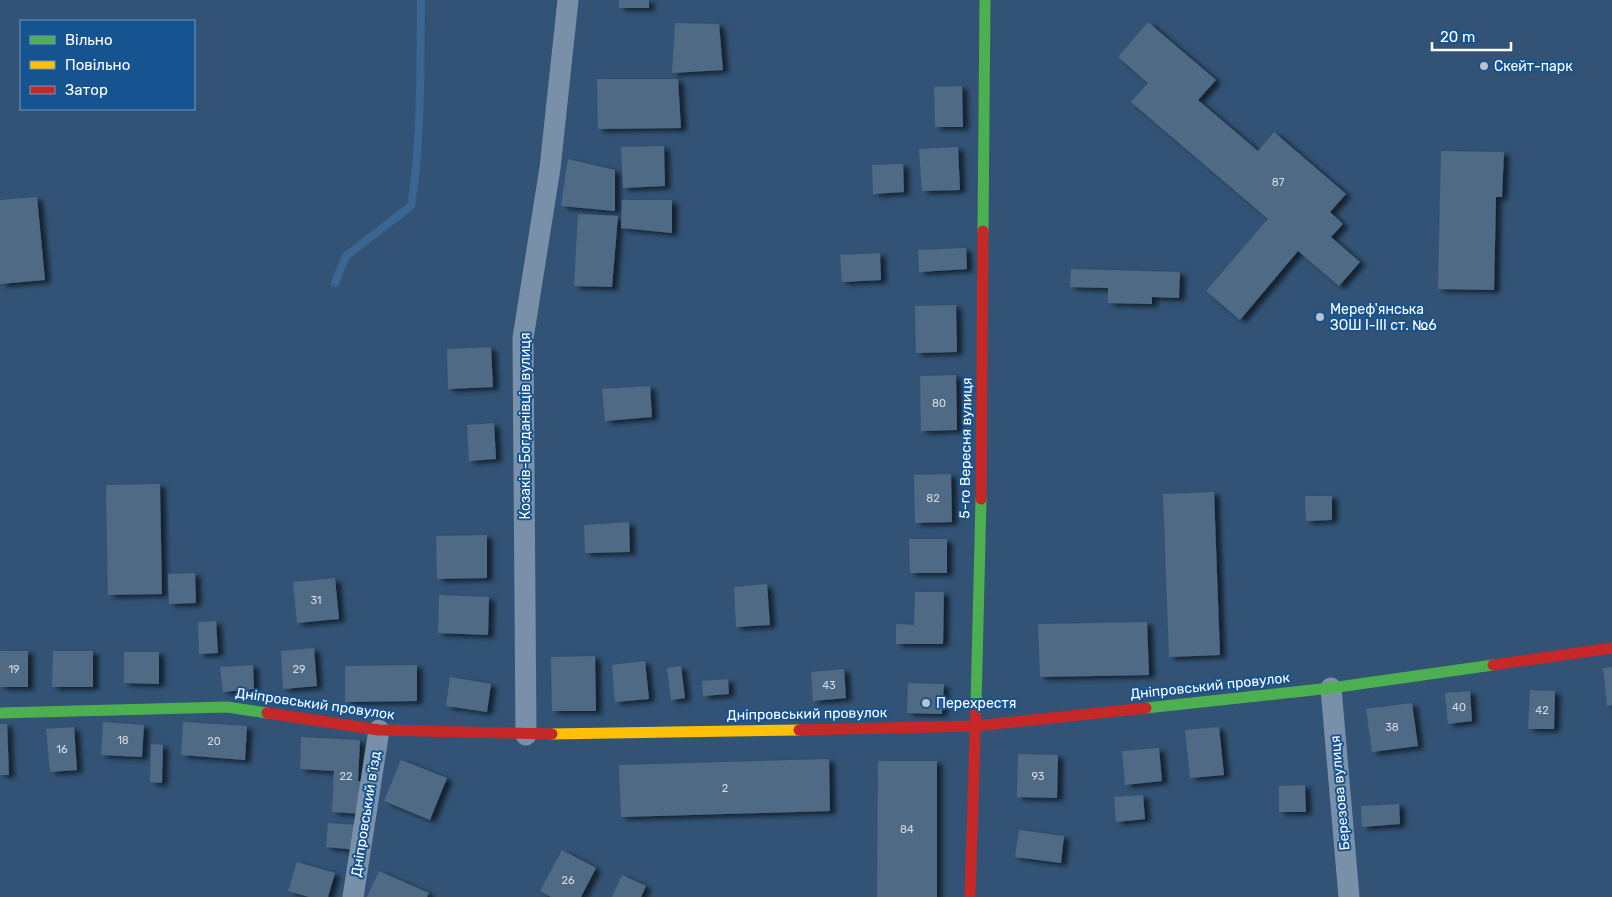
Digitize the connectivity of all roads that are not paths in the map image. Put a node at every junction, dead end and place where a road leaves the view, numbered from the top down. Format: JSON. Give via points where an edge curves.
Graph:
{"nodes":[{"id":1,"x":568,"y":0,"type":"edge"},
{"id":2,"x":985,"y":0,"type":"edge"},
{"id":3,"x":1612,"y":648,"type":"edge"},
{"id":4,"x":1331,"y":688,"type":"junction"},
{"id":5,"x":0,"y":713,"type":"edge"},
{"id":6,"x":976,"y":726,"type":"junction"},
{"id":7,"x":379,"y":730,"type":"junction"},
{"id":8,"x":526,"y":735,"type":"junction"},
{"id":9,"x":353,"y":897,"type":"edge"},
{"id":10,"x":970,"y":897,"type":"edge"},
{"id":11,"x":1349,"y":897,"type":"edge"}],
"edges":[{"from":1,"to":8,"type":"street","name":"Козаків-Богданівців вулиця","via":[[550,168],[523,338]]},
{"from":2,"to":6,"type":"street","name":"5-го Вересня вулиця"},
{"from":3,"to":4,"type":"street","name":"Дніпровський провулок"},
{"from":4,"to":6,"type":"street","name":"Дніпровський провулок"},
{"from":4,"to":11,"type":"street","name":"Березова вулиця"},
{"from":5,"to":7,"type":"street","name":"Дніпровський провулок","via":[[226,707]]},
{"from":6,"to":8,"type":"street","name":"Дніпровський провулок"},
{"from":6,"to":10,"type":"street","name":"5-го Вересня вулиця"},
{"from":7,"to":8,"type":"street","name":"Дніпровський провулок"},
{"from":7,"to":9,"type":"street","name":"Дніпровський в’їзд"}]}
